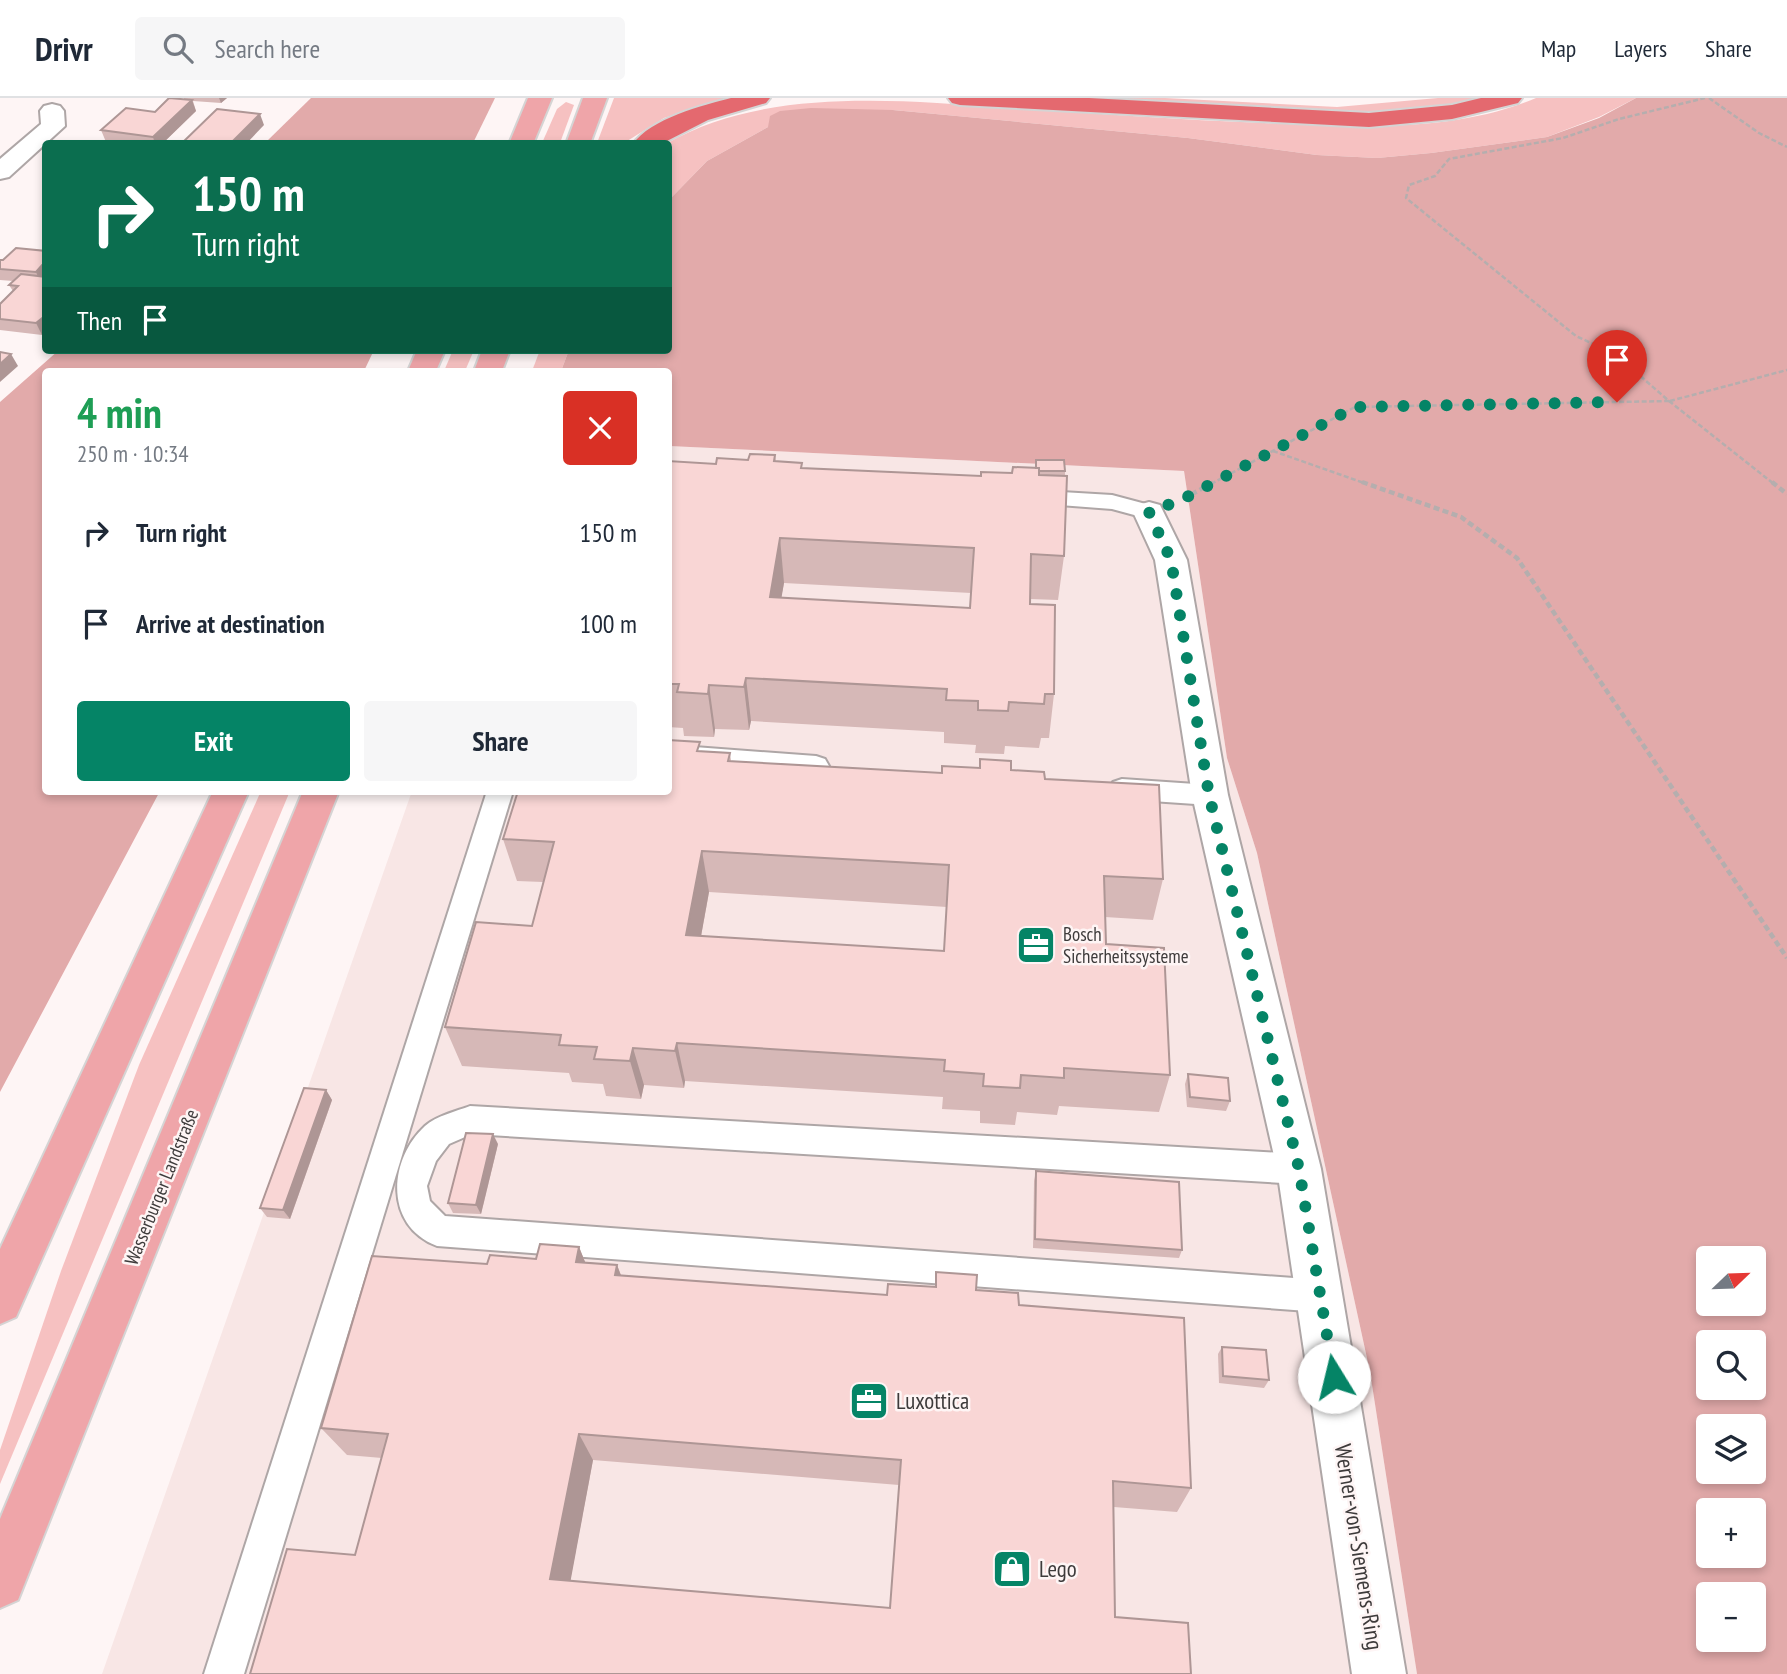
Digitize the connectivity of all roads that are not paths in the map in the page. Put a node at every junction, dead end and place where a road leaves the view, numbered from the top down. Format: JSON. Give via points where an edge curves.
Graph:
{"nodes":[{"id":1,"x":540,"y":98,"type":"edge"},
{"id":2,"x":595,"y":98,"type":"edge"},
{"id":3,"x":758,"y":98,"type":"edge"},
{"id":4,"x":960,"y":98,"type":"edge"},
{"id":5,"x":1510,"y":98,"type":"edge"},
{"id":6,"x":52,"y":111,"type":"dead end"},
{"id":7,"x":523,"y":140,"type":"edge"},
{"id":8,"x":579,"y":140,"type":"edge"},
{"id":9,"x":650,"y":140,"type":"edge"},
{"id":10,"x":0,"y":172,"type":"edge"},
{"id":11,"x":1009,"y":496,"type":"edge"},
{"id":12,"x":1149,"y":512,"type":"joint"},
{"id":13,"x":672,"y":755,"type":"edge"},
{"id":14,"x":836,"y":768,"type":"edge"},
{"id":15,"x":1100,"y":787,"type":"edge"},
{"id":16,"x":229,"y":795,"type":"edge"},
{"id":17,"x":319,"y":795,"type":"edge"},
{"id":18,"x":499,"y":795,"type":"edge"},
{"id":19,"x":1209,"y":795,"type":"junction"},
{"id":20,"x":1299,"y":1169,"type":"junction"},
{"id":21,"x":1321,"y":1296,"type":"junction"},
{"id":22,"x":0,"y":1301,"type":"edge"},
{"id":23,"x":0,"y":1582,"type":"edge"},
{"id":24,"x":224,"y":1674,"type":"edge"},
{"id":25,"x":1379,"y":1674,"type":"edge"}],
"edges":[{"from":1,"to":7,"type":"main road"},
{"from":2,"to":8,"type":"main road"},
{"from":3,"to":9,"type":"highway","via":[[698,113]]},
{"from":4,"to":5,"type":"highway","via":[[1369,120],[1452,112]]},
{"from":6,"to":10,"type":"street","via":[[53,126]]},
{"from":11,"to":12,"type":"lane","via":[[1112,502]]},
{"from":12,"to":19,"type":"street","name":"Werner-von-Siemens-Ring","via":[[1171,560]]},
{"from":13,"to":14,"type":"lane"},
{"from":15,"to":19,"type":"lane"},
{"from":16,"to":22,"type":"main road"},
{"from":17,"to":23,"type":"main road","name":"Wasserburger Landstraße"},
{"from":18,"to":24,"type":"lane"},
{"from":19,"to":20,"type":"street","name":"Werner-von-Siemens-Ring"},
{"from":20,"to":21,"type":"street","name":"Werner-von-Siemens-Ring"},
{"from":20,"to":21,"type":"lane","via":[[470,1120],[438,1134],[423,1153],[411,1186],[415,1209],[437,1231]]},
{"from":21,"to":25,"type":"street","name":"Werner-von-Siemens-Ring"}]}
